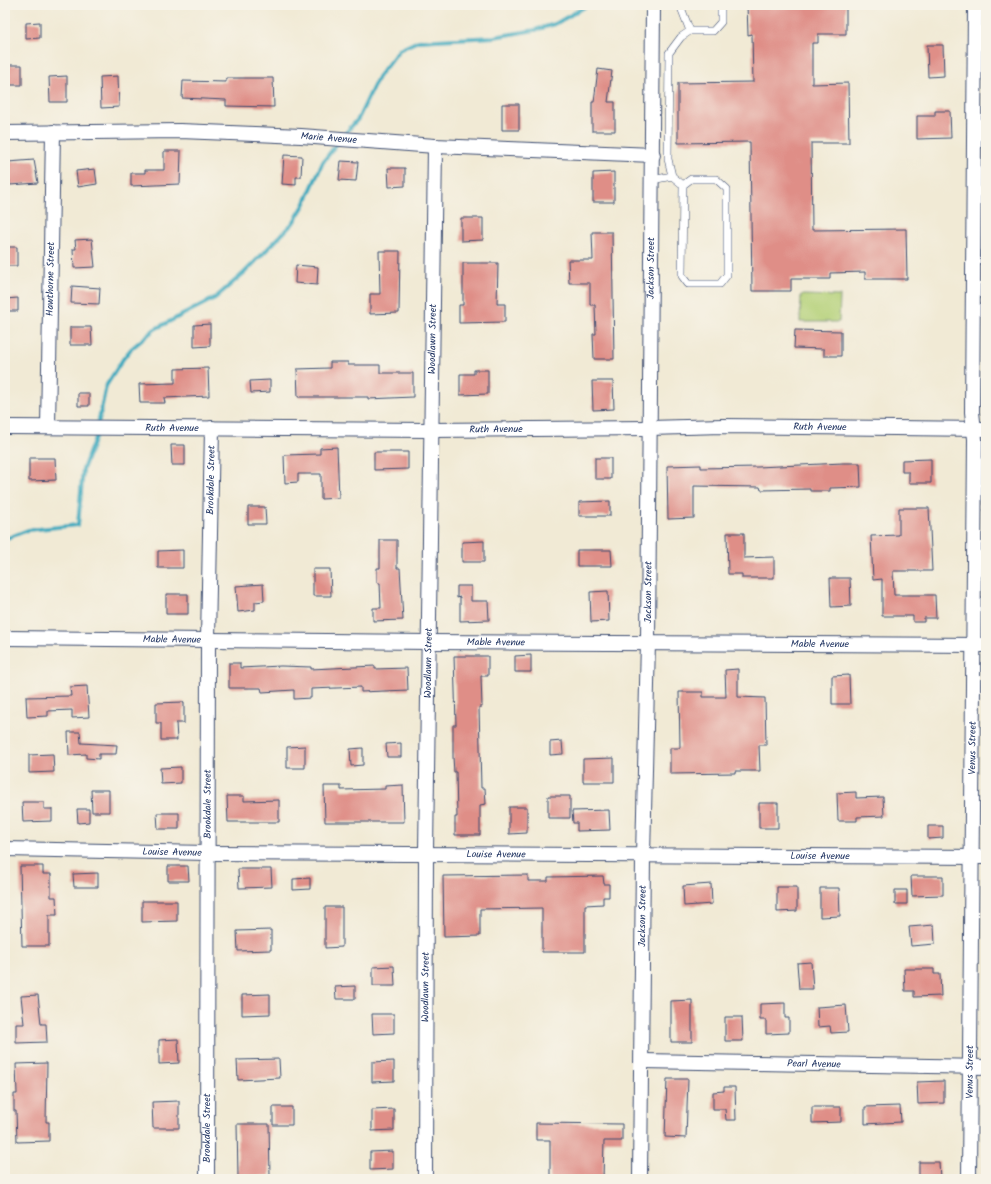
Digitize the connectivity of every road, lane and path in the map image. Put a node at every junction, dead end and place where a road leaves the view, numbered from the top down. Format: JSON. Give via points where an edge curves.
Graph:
{"nodes":[{"id":1,"x":653,"y":5,"type":"edge"},
{"id":2,"x":680,"y":5,"type":"edge"},
{"id":3,"x":721,"y":5,"type":"edge"},
{"id":4,"x":975,"y":5,"type":"edge"},
{"id":5,"x":690,"y":31,"type":"junction"},
{"id":6,"x":53,"y":132,"type":"junction"},
{"id":7,"x":5,"y":133,"type":"edge"},
{"id":8,"x":435,"y":146,"type":"junction"},
{"id":9,"x":653,"y":155,"type":"junction"},
{"id":10,"x":979,"y":159,"type":"edge"},
{"id":11,"x":672,"y":176,"type":"junction"},
{"id":12,"x":652,"y":180,"type":"junction"},
{"id":13,"x":683,"y":185,"type":"junction"},
{"id":14,"x":5,"y":427,"type":"edge"},
{"id":15,"x":48,"y":427,"type":"junction"},
{"id":16,"x":212,"y":428,"type":"junction"},
{"id":17,"x":649,"y":428,"type":"junction"},
{"id":18,"x":980,"y":429,"type":"edge"},
{"id":19,"x":431,"y":430,"type":"junction"},
{"id":20,"x":5,"y":638,"type":"edge"},
{"id":21,"x":208,"y":640,"type":"junction"},
{"id":22,"x":428,"y":642,"type":"junction"},
{"id":23,"x":648,"y":642,"type":"junction"},
{"id":24,"x":979,"y":645,"type":"edge"},
{"id":25,"x":5,"y":849,"type":"edge"},
{"id":26,"x":208,"y":852,"type":"junction"},
{"id":27,"x":426,"y":853,"type":"junction"},
{"id":28,"x":643,"y":856,"type":"junction"},
{"id":29,"x":971,"y":857,"type":"junction"},
{"id":30,"x":986,"y":857,"type":"edge"},
{"id":31,"x":642,"y":1060,"type":"junction"},
{"id":32,"x":969,"y":1067,"type":"junction"},
{"id":33,"x":986,"y":1067,"type":"edge"},
{"id":34,"x":207,"y":1179,"type":"edge"},
{"id":35,"x":425,"y":1179,"type":"edge"},
{"id":36,"x":640,"y":1179,"type":"edge"},
{"id":37,"x":969,"y":1179,"type":"edge"}],
"edges":[{"from":1,"to":9,"type":"street","name":"Jackson Street"},
{"from":2,"to":5,"type":"lane"},
{"from":3,"to":5,"type":"lane","via":[[721,22],[713,31]]},
{"from":4,"to":10,"type":"street","name":"Venus Street"},
{"from":5,"to":11,"type":"lane","via":[[681,37],[669,53],[668,159]]},
{"from":6,"to":7,"type":"street","name":"Marie Avenue"},
{"from":6,"to":8,"type":"street","name":"Marie Avenue","via":[[180,131]]},
{"from":6,"to":15,"type":"street","name":"Hawthorne Street"},
{"from":8,"to":9,"type":"street","name":"Marie Avenue"},
{"from":8,"to":19,"type":"street","name":"Woodlawn Street"},
{"from":9,"to":12,"type":"street","name":"Jackson Street"},
{"from":10,"to":18,"type":"street","name":"Venus Street","via":[[972,412]]},
{"from":11,"to":12,"type":"lane"},
{"from":11,"to":13,"type":"lane"},
{"from":12,"to":17,"type":"street","name":"Jackson Street"},
{"from":13,"to":13,"type":"lane","via":[[682,276],[688,284],[720,284],[727,275],[726,188],[716,179],[691,179]]},
{"from":14,"to":15,"type":"street","name":"Ruth Avenue"},
{"from":15,"to":16,"type":"street","name":"Ruth Avenue"},
{"from":16,"to":19,"type":"street","name":"Ruth Avenue"},
{"from":16,"to":21,"type":"street","name":"Brookdale Street"},
{"from":17,"to":18,"type":"street","name":"Ruth Avenue","via":[[723,426]]},
{"from":17,"to":19,"type":"street","name":"Ruth Avenue"},
{"from":17,"to":23,"type":"street","name":"Jackson Street"},
{"from":18,"to":24,"type":"street","name":"Venus Street"},
{"from":19,"to":22,"type":"street","name":"Woodlawn Street"},
{"from":20,"to":21,"type":"street","name":"Mable Avenue"},
{"from":21,"to":22,"type":"street","name":"Mable Avenue"},
{"from":21,"to":26,"type":"street","name":"Brookdale Street"},
{"from":22,"to":23,"type":"street","name":"Mable Avenue"},
{"from":22,"to":27,"type":"street","name":"Woodlawn Street"},
{"from":23,"to":24,"type":"street","name":"Mable Avenue"},
{"from":23,"to":28,"type":"street","name":"Jackson Street"},
{"from":24,"to":29,"type":"street","name":"Venus Street"},
{"from":25,"to":26,"type":"street","name":"Louise Avenue"},
{"from":26,"to":27,"type":"street","name":"Louise Avenue"},
{"from":26,"to":34,"type":"street","name":"Brookdale Street"},
{"from":27,"to":28,"type":"street","name":"Louise Avenue"},
{"from":27,"to":35,"type":"street","name":"Woodlawn Street"},
{"from":28,"to":29,"type":"street","name":"Louise Avenue"},
{"from":28,"to":31,"type":"street","name":"Jackson Street"},
{"from":29,"to":30,"type":"street","name":"Louise Avenue"},
{"from":29,"to":32,"type":"street","name":"Venus Street"},
{"from":31,"to":32,"type":"street","name":"Pearl Avenue"},
{"from":31,"to":36,"type":"street","name":"Jackson Street"},
{"from":32,"to":33,"type":"street","name":"Pearl Avenue"},
{"from":32,"to":37,"type":"street","name":"Venus Street"}]}
